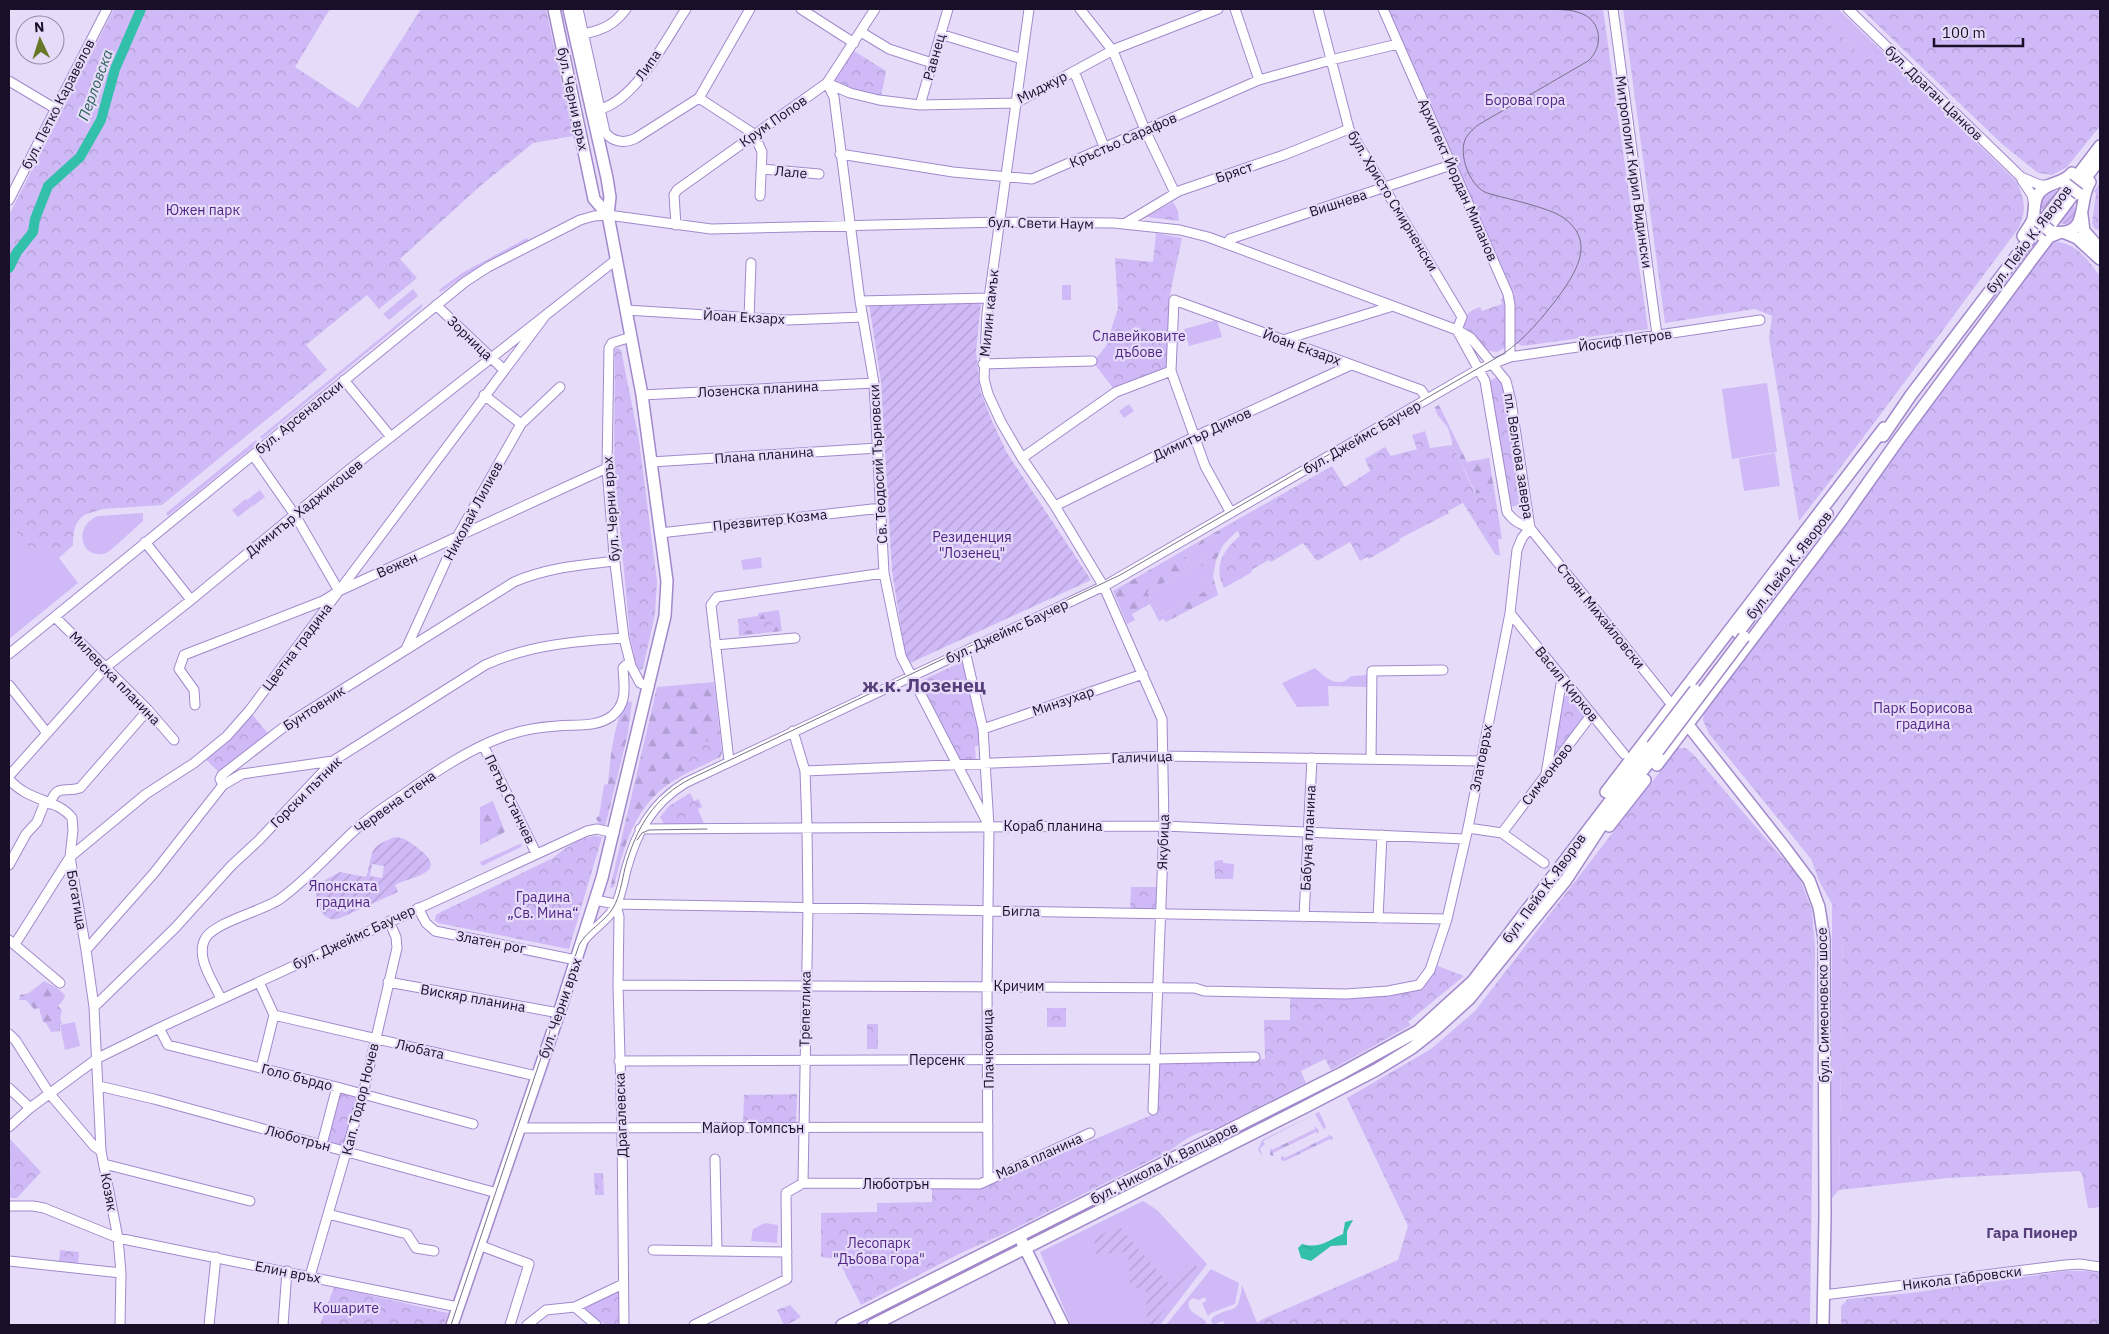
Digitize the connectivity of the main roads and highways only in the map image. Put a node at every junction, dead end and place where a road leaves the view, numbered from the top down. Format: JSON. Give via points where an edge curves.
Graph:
{"nodes":[{"id":1,"x":554,"y":9,"type":"edge"},
{"id":2,"x":569,"y":9,"type":"edge"},
{"id":3,"x":2100,"y":136,"type":"edge"},
{"id":4,"x":2100,"y":146,"type":"edge"},
{"id":5,"x":2100,"y":159,"type":"edge"},
{"id":6,"x":2100,"y":169,"type":"edge"},
{"id":7,"x":2058,"y":184,"type":"junction"},
{"id":8,"x":2083,"y":211,"type":"junction"},
{"id":9,"x":2035,"y":213,"type":"junction"},
{"id":10,"x":608,"y":214,"type":"junction"},
{"id":11,"x":2057,"y":232,"type":"junction"},
{"id":12,"x":2100,"y":249,"type":"edge"},
{"id":13,"x":2100,"y":259,"type":"edge"},
{"id":14,"x":1884,"y":428,"type":"junction"},
{"id":15,"x":1898,"y":439,"type":"junction"},
{"id":16,"x":1855,"y":483,"type":"junction"},
{"id":17,"x":1789,"y":552,"type":"junction"},
{"id":18,"x":1806,"y":567,"type":"junction"},
{"id":19,"x":1672,"y":705,"type":"junction"},
{"id":20,"x":1688,"y":725,"type":"junction"},
{"id":21,"x":1655,"y":748,"type":"junction"},
{"id":22,"x":1566,"y":880,"type":"junction"},
{"id":23,"x":1489,"y":969,"type":"junction"},
{"id":24,"x":1473,"y":981,"type":"joint"},
{"id":25,"x":1018,"y":1236,"type":"junction"},
{"id":26,"x":1025,"y":1249,"type":"junction"},
{"id":27,"x":452,"y":1325,"type":"edge"},
{"id":28,"x":842,"y":1325,"type":"edge"},
{"id":29,"x":873,"y":1325,"type":"edge"},
{"id":30,"x":1063,"y":1325,"type":"edge"},
{"id":31,"x":1823,"y":1325,"type":"edge"}],
"edges":[{"from":1,"to":10,"type":"main road","name":"бул. Черни връх","via":[[594,199]]},
{"from":2,"to":10,"type":"main road","name":"бул. Черни връх","via":[[607,178]]},
{"from":3,"to":7,"type":"main road","via":[[2068,178]]},
{"from":4,"to":16,"type":"main road","name":"бул. Пейо К. Яворов","via":[[1911,395]]},
{"from":5,"to":16,"type":"main road","name":"бул. Пейо К. Яворов"},
{"from":6,"to":8,"type":"main road","via":[[2085,191]]},
{"from":7,"to":8,"type":"main road","bridge":true,"via":[[2079,194]]},
{"from":7,"to":9,"type":"main road","via":[[2039,192]]},
{"from":8,"to":11,"type":"main road","via":[[2076,226]]},
{"from":8,"to":12,"type":"main road","via":[[2084,231]]},
{"from":9,"to":11,"type":"main road","bridge":true},
{"from":9,"to":14,"type":"main road","via":[[2019,241],[1934,353]]},
{"from":10,"to":27,"type":"main road","name":"бул. Черни връх","via":[[642,396],[667,581],[665,616],[595,900]]},
{"from":11,"to":13,"type":"main road","via":[[2078,238]]},
{"from":11,"to":15,"type":"main road","via":[[2048,238]]},
{"from":14,"to":16,"type":"main road"},
{"from":14,"to":17,"type":"main road"},
{"from":15,"to":16,"type":"main road"},
{"from":15,"to":18,"type":"main road"},
{"from":16,"to":17,"type":"main road"},
{"from":16,"to":18,"type":"main road"},
{"from":16,"to":21,"type":"main road","name":"бул. Пейо К. Яворов","bridge":true},
{"from":17,"to":19,"type":"main road"},
{"from":18,"to":20,"type":"main road"},
{"from":19,"to":20,"type":"main road","name":"бул. Симеоновско шосе"},
{"from":19,"to":23,"type":"main road","via":[[1499,939]]},
{"from":20,"to":22,"type":"main road"},
{"from":20,"to":31,"type":"main road","name":"бул. Симеоновско шосе","via":[[1809,880],[1819,907],[1824,939]]},
{"from":21,"to":22,"type":"main road","name":"бул. Пейо К. Яворов"},
{"from":21,"to":23,"type":"main road","name":"бул. Пейо К. Яворов","via":[[1591,823]]},
{"from":22,"to":23,"type":"main road","name":"бул. Пейо К. Яворов"},
{"from":23,"to":24,"type":"main road","name":"бул. Пейо К. Яворов"},
{"from":23,"to":26,"type":"main road","name":"бул. Никола Й. Вапцаров","via":[[1454,1013],[1396,1058],[1305,1108]]},
{"from":24,"to":25,"type":"main road","name":"бул. Никола Й. Вапцаров","via":[[1430,1021],[1395,1045]]},
{"from":25,"to":26,"type":"main road"},
{"from":25,"to":28,"type":"main road","name":"бул. Никола Й. Вапцаров"},
{"from":26,"to":29,"type":"main road","name":"бул. Никола Й. Вапцаров"},
{"from":26,"to":30,"type":"main road"}]}
